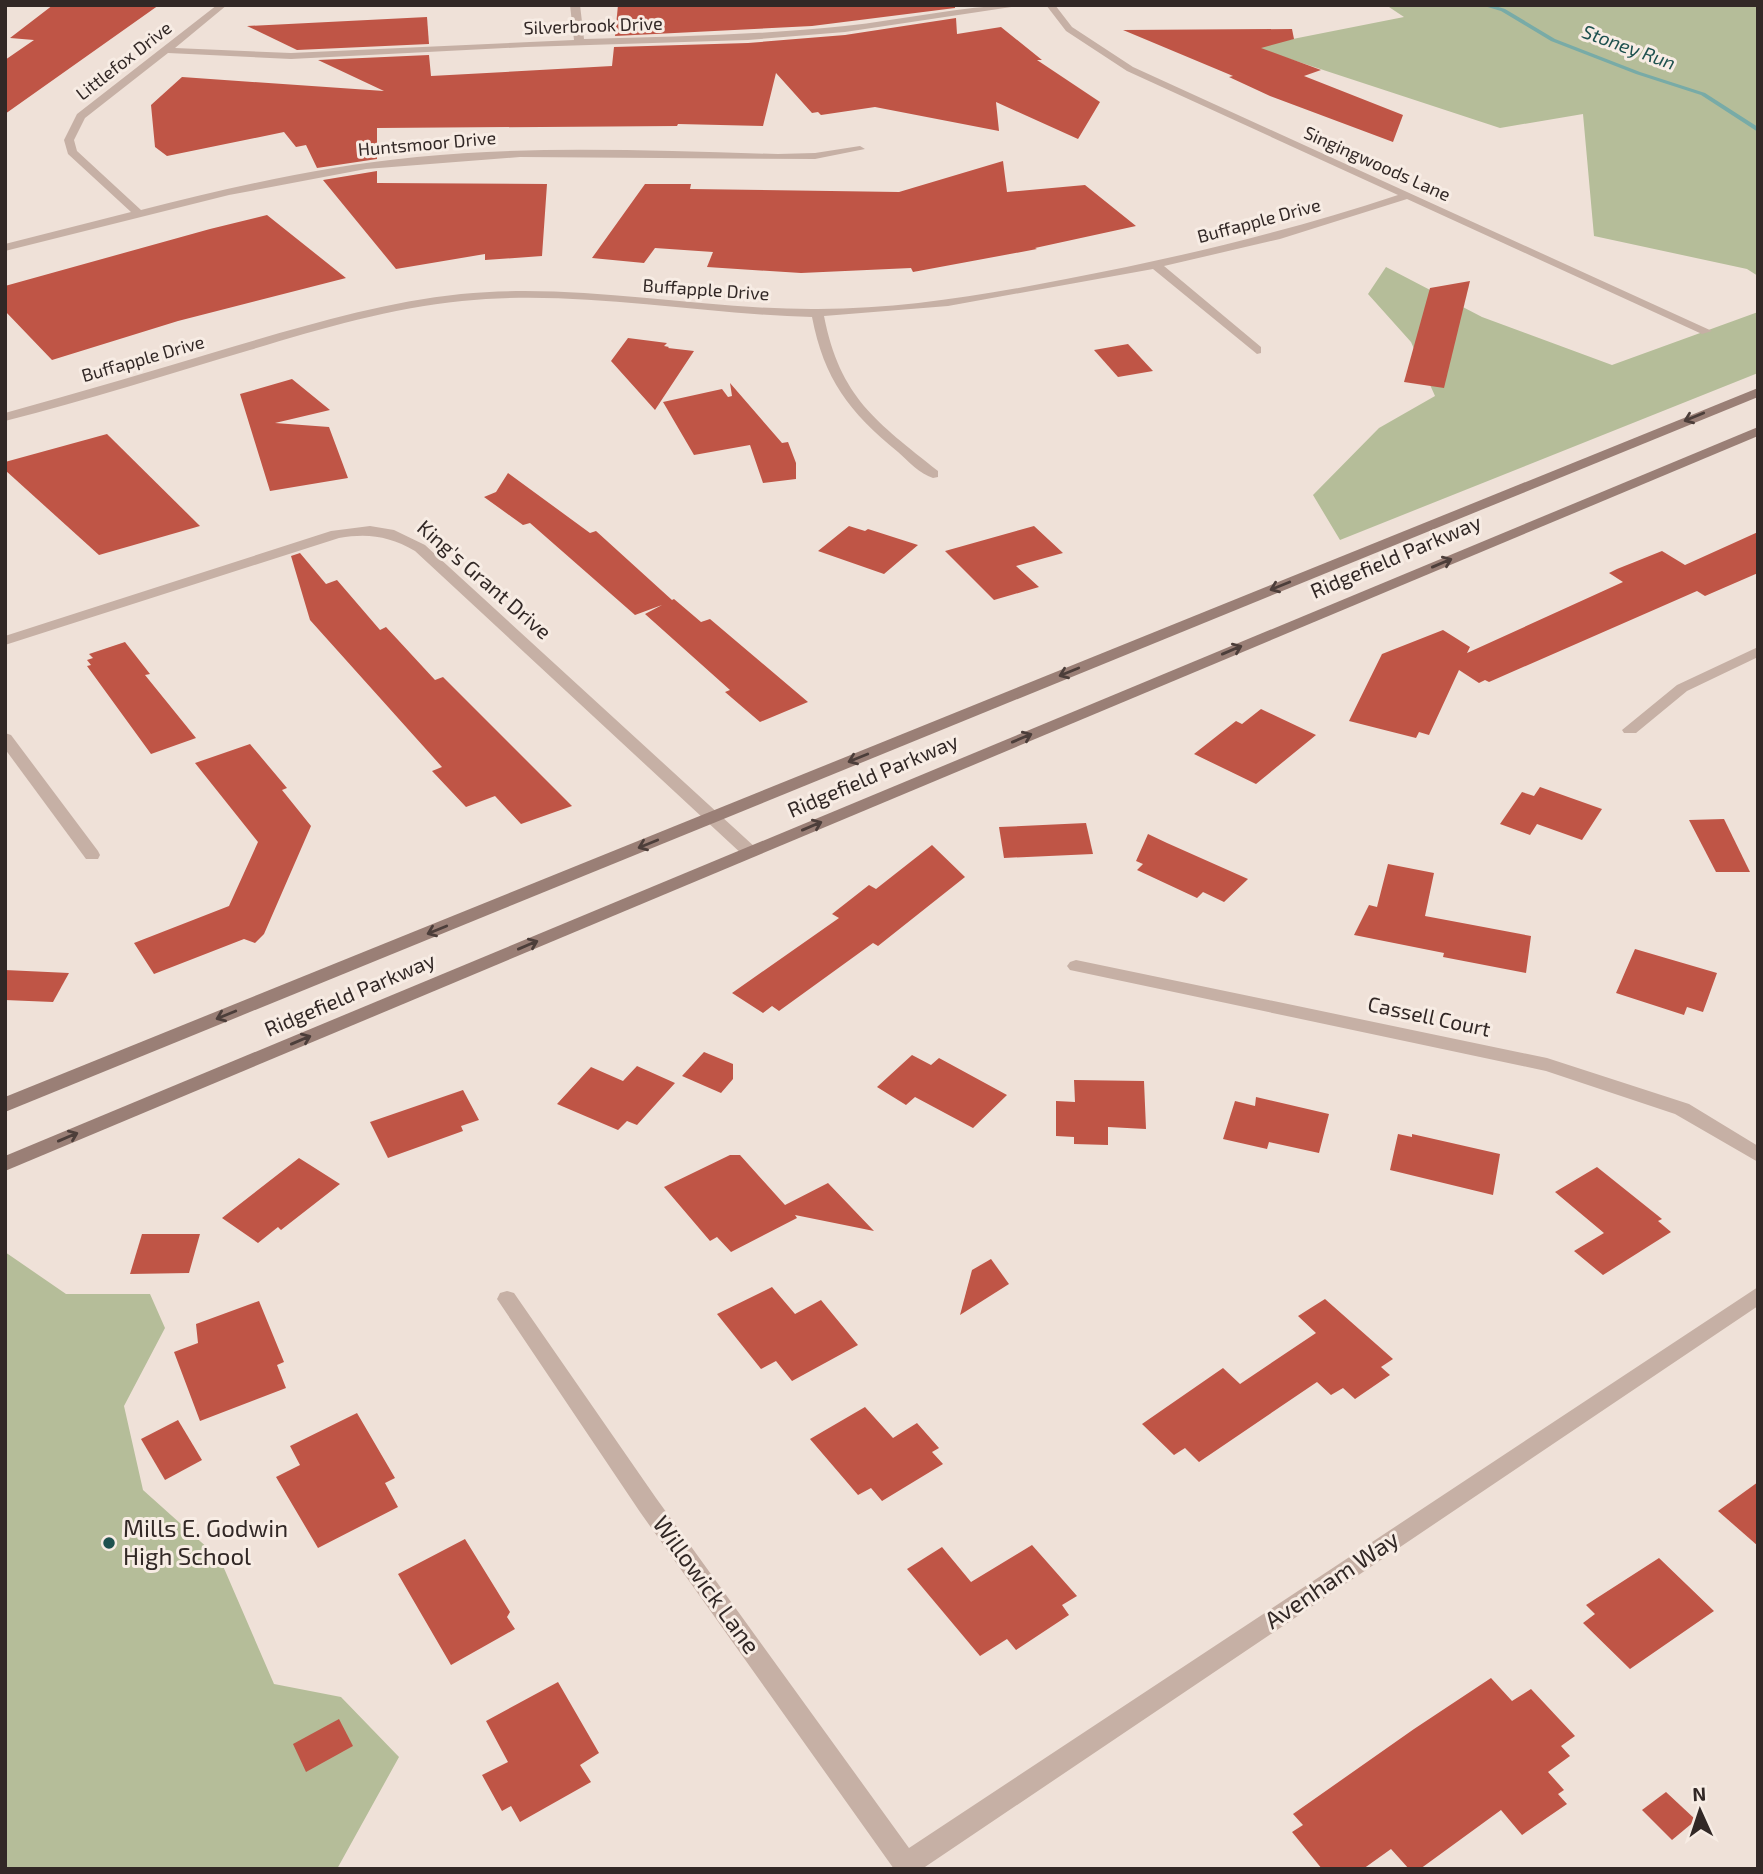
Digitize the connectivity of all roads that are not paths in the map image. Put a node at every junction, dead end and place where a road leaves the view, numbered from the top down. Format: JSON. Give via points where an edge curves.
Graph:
{"nodes":[{"id":1,"x":223,"y":5,"type":"edge"},
{"id":2,"x":575,"y":5,"type":"edge"},
{"id":3,"x":1020,"y":5,"type":"edge"},
{"id":4,"x":1049,"y":5,"type":"edge"},
{"id":5,"x":579,"y":43,"type":"junction"},
{"id":6,"x":165,"y":50,"type":"junction"},
{"id":7,"x":860,"y":149,"type":"dead end"},
{"id":8,"x":1406,"y":196,"type":"junction"},
{"id":9,"x":138,"y":213,"type":"junction"},
{"id":10,"x":5,"y":248,"type":"edge"},
{"id":11,"x":1155,"y":265,"type":"junction"},
{"id":12,"x":817,"y":313,"type":"junction"},
{"id":13,"x":1706,"y":331,"type":"dead end"},
{"id":14,"x":1257,"y":350,"type":"dead end"},
{"id":15,"x":1758,"y":391,"type":"edge"},
{"id":16,"x":5,"y":417,"type":"edge"},
{"id":17,"x":1758,"y":431,"type":"edge"},
{"id":18,"x":933,"y":474,"type":"dead end"},
{"id":19,"x":5,"y":641,"type":"edge"},
{"id":20,"x":1758,"y":651,"type":"edge"},
{"id":21,"x":1630,"y":730,"type":"dead end"},
{"id":22,"x":5,"y":738,"type":"edge"},
{"id":23,"x":711,"y":818,"type":"junction"},
{"id":24,"x":750,"y":852,"type":"junction"},
{"id":25,"x":92,"y":855,"type":"dead end"},
{"id":26,"x":1076,"y":966,"type":"dead end"},
{"id":27,"x":5,"y":1105,"type":"edge"},
{"id":28,"x":1758,"y":1155,"type":"edge"},
{"id":29,"x":5,"y":1164,"type":"edge"},
{"id":30,"x":1758,"y":1295,"type":"edge"},
{"id":31,"x":507,"y":1299,"type":"dead end"},
{"id":32,"x":907,"y":1867,"type":"edge"}],
"edges":[{"from":1,"to":6,"type":"street","name":"Littlefox Drive"},
{"from":2,"to":5,"type":"street"},
{"from":3,"to":5,"type":"street","name":"Silverbrook Drive","via":[[792,34]]},
{"from":4,"to":8,"type":"street","name":"Singingwoods Lane","via":[[1069,29],[1130,69]]},
{"from":5,"to":6,"type":"street","name":"Silverbrook Drive","via":[[291,56]]},
{"from":6,"to":9,"type":"street","name":"Littlefox Drive","via":[[80,116],[69,140],[72,152],[84,165]]},
{"from":7,"to":9,"type":"street","name":"Huntsmoor Drive","via":[[816,156],[571,153],[425,160],[306,175]]},
{"from":8,"to":11,"type":"street","name":"Buffapple Drive","via":[[1302,230]]},
{"from":8,"to":13,"type":"street","name":"Singingwoods Lane"},
{"from":9,"to":10,"type":"street","name":"Huntsmoor Drive"},
{"from":11,"to":12,"type":"street","name":"Buffapple Drive","via":[[976,299]]},
{"from":11,"to":14,"type":"street"},
{"from":12,"to":16,"type":"street","name":"Buffapple Drive","via":[[734,312],[560,295],[465,297],[330,323]]},
{"from":12,"to":18,"type":"street","via":[[822,345],[842,391],[877,428]]},
{"from":15,"to":23,"type":"main road","name":"Ridgefield Parkway","one_way":true},
{"from":24,"to":17,"type":"main road","name":"Ridgefield Parkway","one_way":true},
{"from":19,"to":23,"type":"street","name":"King's Grant Drive","via":[[336,534],[385,531],[420,548]]},
{"from":20,"to":21,"type":"street","via":[[1682,688]]},
{"from":22,"to":25,"type":"street"},
{"from":23,"to":24,"type":"street","name":"King's Grant Drive"},
{"from":23,"to":27,"type":"main road","name":"Ridgefield Parkway","one_way":true},
{"from":29,"to":24,"type":"main road","name":"Ridgefield Parkway","one_way":true},
{"from":26,"to":28,"type":"street","name":"Cassell Court","via":[[1546,1065],[1682,1109]]},
{"from":30,"to":32,"type":"street","name":"Avenham Way"},
{"from":31,"to":32,"type":"street","name":"Willowick Lane"}]}
